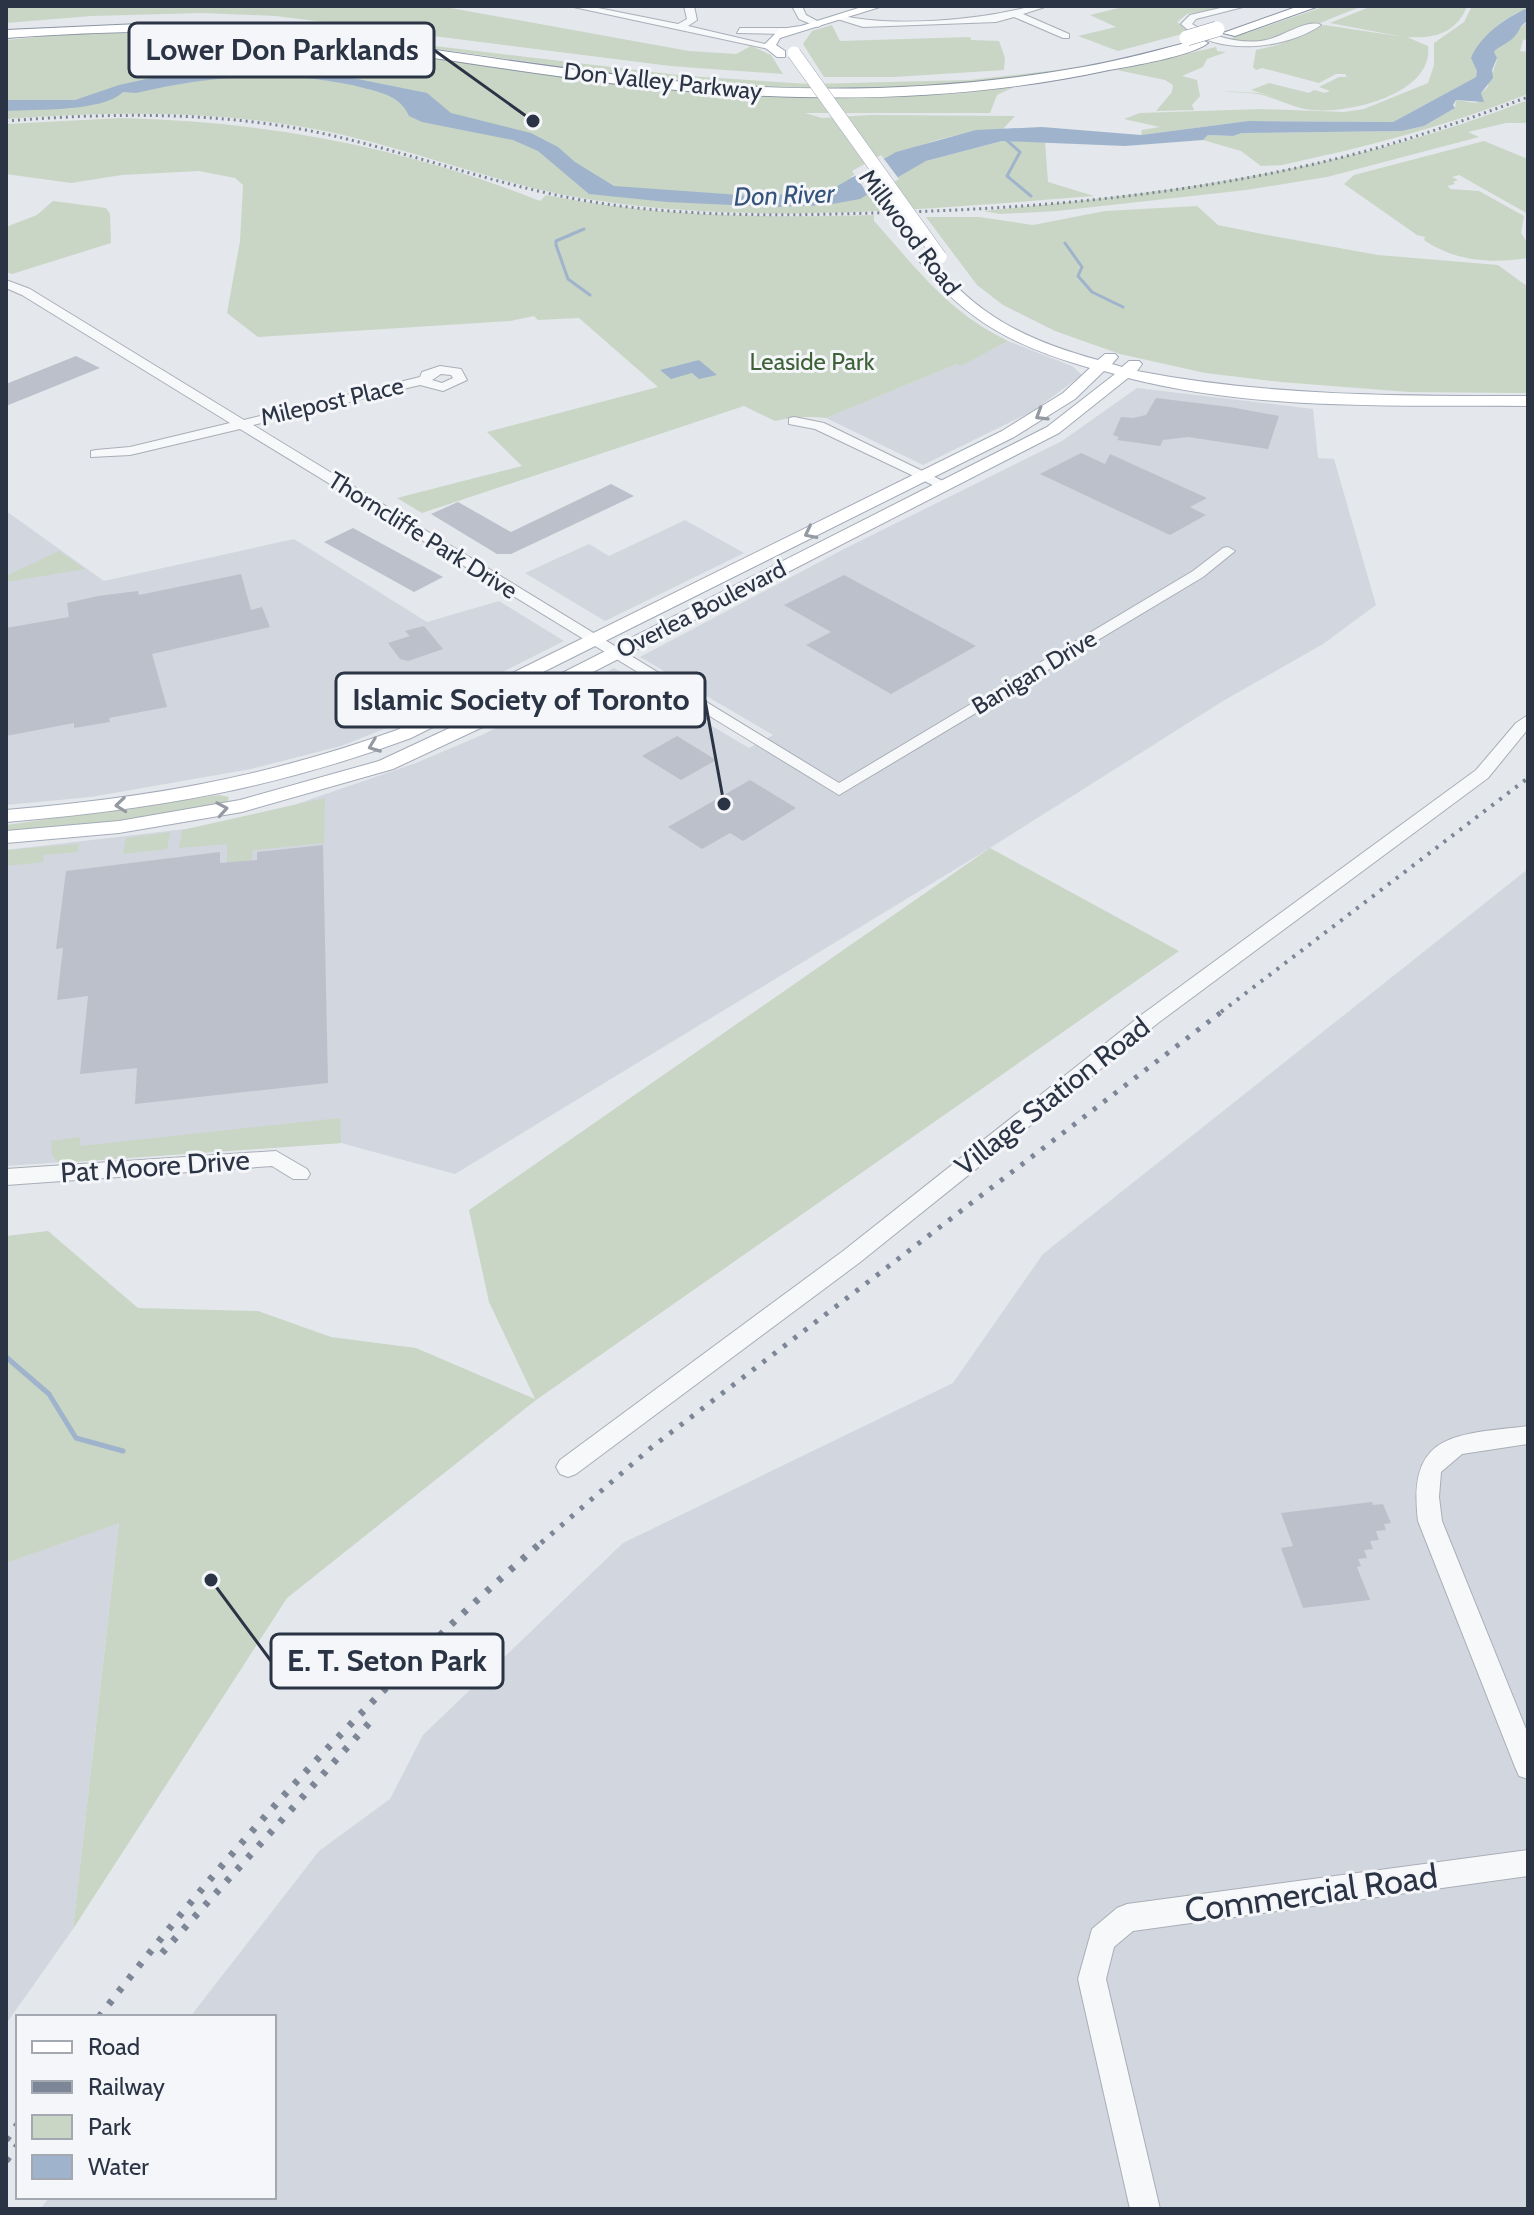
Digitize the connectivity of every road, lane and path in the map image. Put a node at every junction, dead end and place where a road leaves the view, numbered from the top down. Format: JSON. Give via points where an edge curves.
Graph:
{"nodes":[{"id":1,"x":574,"y":6,"type":"edge"},
{"id":2,"x":689,"y":6,"type":"edge"},
{"id":3,"x":797,"y":6,"type":"edge"},
{"id":4,"x":877,"y":6,"type":"edge"},
{"id":5,"x":1043,"y":6,"type":"edge"},
{"id":6,"x":1242,"y":6,"type":"edge"},
{"id":7,"x":1286,"y":6,"type":"edge"},
{"id":8,"x":1312,"y":6,"type":"edge"},
{"id":9,"x":1011,"y":11,"type":"edge"},
{"id":10,"x":839,"y":18,"type":"junction"},
{"id":11,"x":818,"y":24,"type":"junction"},
{"id":12,"x":1316,"y":25,"type":"dead end"},
{"id":13,"x":680,"y":27,"type":"junction"},
{"id":14,"x":6,"y":28,"type":"edge"},
{"id":15,"x":802,"y":29,"type":"junction"},
{"id":16,"x":784,"y":31,"type":"junction"},
{"id":17,"x":1223,"y":31,"type":"junction"},
{"id":18,"x":6,"y":34,"type":"edge"},
{"id":19,"x":720,"y":35,"type":"junction"},
{"id":20,"x":1066,"y":36,"type":"dead end"},
{"id":21,"x":1194,"y":41,"type":"junction"},
{"id":22,"x":779,"y":49,"type":"junction"},
{"id":23,"x":6,"y":284,"type":"edge"},
{"id":24,"x":1106,"y":362,"type":"junction"},
{"id":25,"x":1129,"y":369,"type":"junction"},
{"id":26,"x":424,"y":380,"type":"dead end"},
{"id":27,"x":1528,"y":401,"type":"edge"},
{"id":28,"x":794,"y":421,"type":"dead end"},
{"id":29,"x":240,"y":422,"type":"junction"},
{"id":30,"x":96,"y":454,"type":"dead end"},
{"id":31,"x":925,"y":475,"type":"junction"},
{"id":32,"x":946,"y":486,"type":"junction"},
{"id":33,"x":1228,"y":551,"type":"dead end"},
{"id":34,"x":596,"y":640,"type":"junction"},
{"id":35,"x":614,"y":653,"type":"junction"},
{"id":36,"x":1528,"y":720,"type":"edge"},
{"id":37,"x":839,"y":790,"type":"joint"},
{"id":38,"x":6,"y":816,"type":"edge"},
{"id":39,"x":6,"y":837,"type":"edge"},
{"id":40,"x":300,"y":1174,"type":"dead end"},
{"id":41,"x":6,"y":1177,"type":"edge"},
{"id":42,"x":1528,"y":1435,"type":"edge"},
{"id":43,"x":568,"y":1467,"type":"dead end"},
{"id":44,"x":1528,"y":1767,"type":"edge"},
{"id":45,"x":1528,"y":1863,"type":"edge"},
{"id":46,"x":1145,"y":2209,"type":"edge"}],
"edges":[{"from":1,"to":13,"type":"street"},
{"from":2,"to":13,"type":"street","via":[[692,20]]},
{"from":3,"to":11,"type":"street","via":[[802,17]]},
{"from":4,"to":10,"type":"main road"},
{"from":5,"to":9,"type":"street"},
{"from":6,"to":12,"type":"street","via":[[1193,17],[1186,24],[1227,42],[1252,46]]},
{"from":7,"to":17,"type":"highway","name":"Don Valley Parkway"},
{"from":8,"to":17,"type":"highway","name":"Don Valley Parkway"},
{"from":9,"to":10,"type":"street","via":[[863,24]]},
{"from":9,"to":20,"type":"street"},
{"from":10,"to":11,"type":"main road"},
{"from":11,"to":15,"type":"main road"},
{"from":13,"to":19,"type":"street"},
{"from":14,"to":21,"type":"highway","name":"Don Valley Parkway","via":[[143,21],[258,24],[680,72],[853,82],[1029,71]]},
{"from":15,"to":16,"type":"main road"},
{"from":15,"to":22,"type":"main road"},
{"from":16,"to":19,"type":"street"},
{"from":16,"to":22,"type":"main road"},
{"from":17,"to":21,"type":"highway","name":"Don Valley Parkway"},
{"from":18,"to":21,"type":"highway","name":"Don Valley Parkway","via":[[130,28],[259,32],[646,82],[832,94],[1047,78],[1140,60]]},
{"from":19,"to":22,"type":"street"},
{"from":22,"to":24,"type":"main road","name":"Millwood Road","via":[[933,258],[995,309]]},
{"from":23,"to":29,"type":"street","name":"Thorncliffe Park Drive"},
{"from":24,"to":25,"type":"main road","name":"Millwood Road"},
{"from":24,"to":31,"type":"main road","name":"Overlea Boulevard","one_way":true,"via":[[1048,412]]},
{"from":25,"to":27,"type":"main road","name":"Millwood Road","via":[[1380,399]]},
{"from":25,"to":32,"type":"main road","name":"Overlea Boulevard","via":[[1053,430]]},
{"from":26,"to":29,"type":"street","name":"Milepost Place"},
{"from":28,"to":31,"type":"street","via":[[819,426]]},
{"from":29,"to":30,"type":"street","name":"Milepost Place","via":[[130,451]]},
{"from":29,"to":34,"type":"street","name":"Thorncliffe Park Drive"},
{"from":31,"to":32,"type":"street"},
{"from":31,"to":34,"type":"main road","name":"Overlea Boulevard","one_way":true},
{"from":32,"to":35,"type":"main road","name":"Overlea Boulevard"},
{"from":33,"to":37,"type":"street","name":"Banigan Drive"},
{"from":34,"to":35,"type":"street","name":"Thorncliffe Park Drive"},
{"from":34,"to":38,"type":"main road","name":"Overlea Boulevard","one_way":true,"via":[[404,734],[293,772],[145,802]]},
{"from":35,"to":37,"type":"street","name":"Thorncliffe Park Drive"},
{"from":39,"to":35,"type":"main road","name":"Overlea Boulevard","one_way":true,"via":[[152,822],[242,806],[386,765]]},
{"from":36,"to":43,"type":"street","name":"Village Station Road","via":[[1482,774],[1151,1018],[851,1257]]},
{"from":40,"to":41,"type":"street","name":"Pat Moore Drive","via":[[276,1158]]},
{"from":42,"to":44,"type":"street","via":[[1456,1445],[1430,1468],[1427,1497],[1434,1532]]},
{"from":45,"to":46,"type":"street","name":"Commercial Road","via":[[1127,1918],[1102,1939],[1092,1979]]}]}
